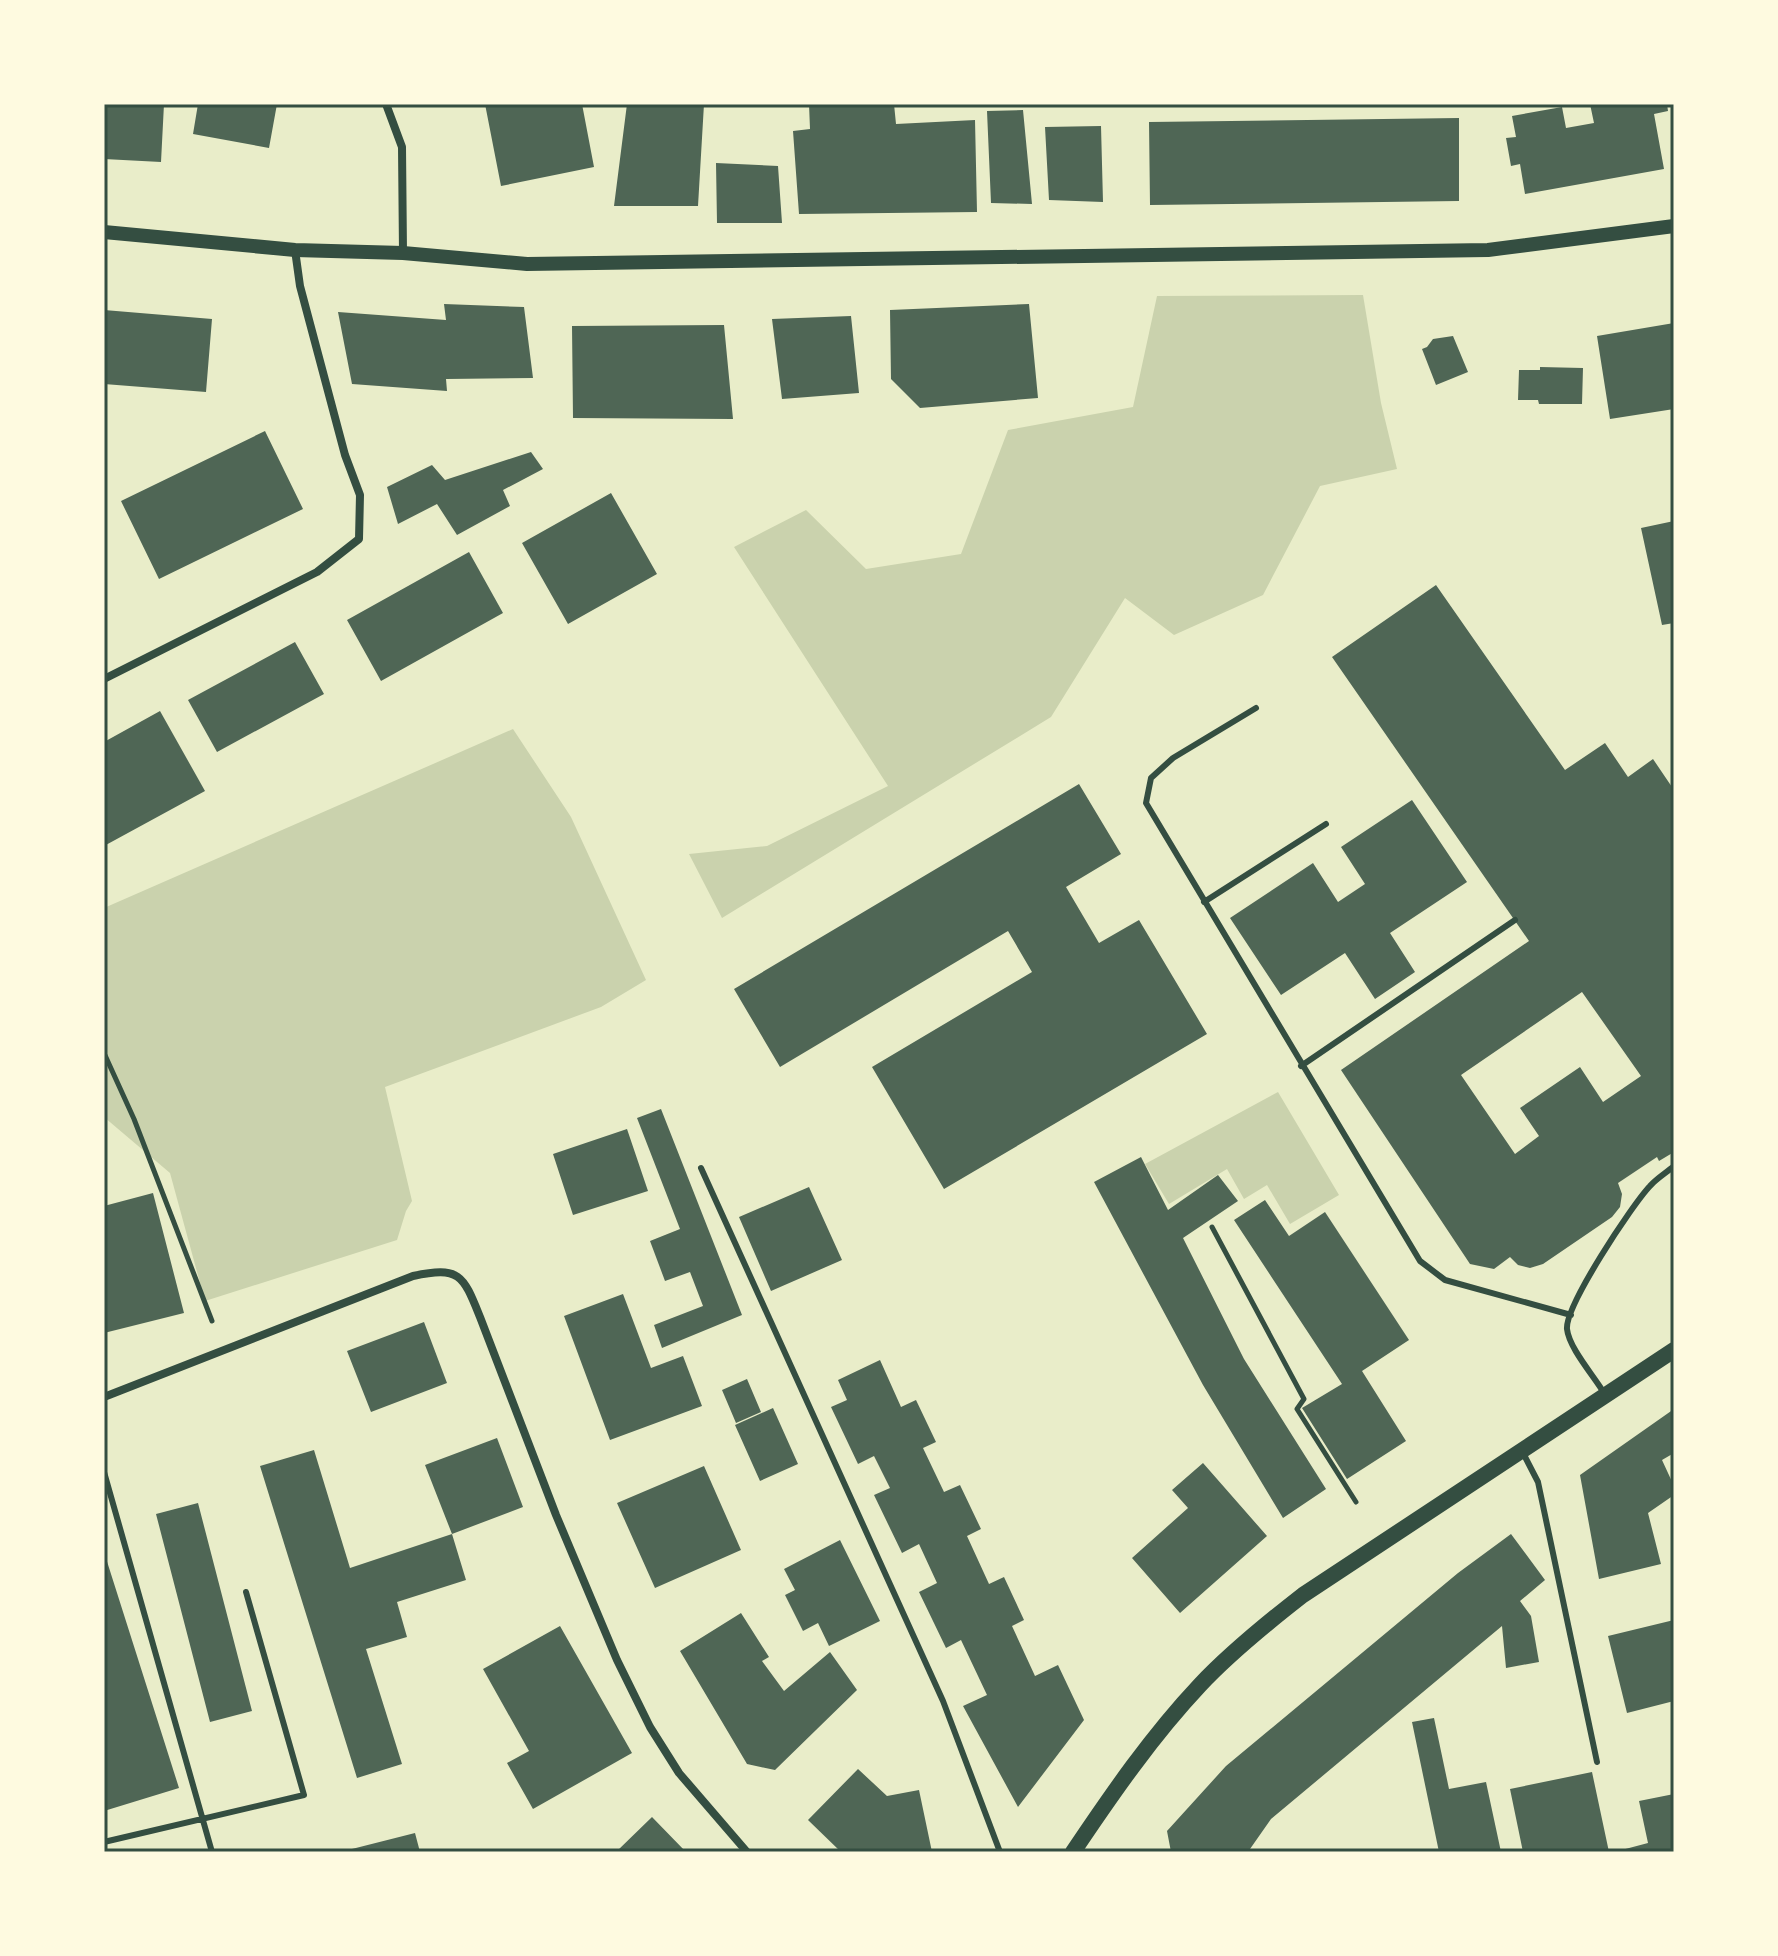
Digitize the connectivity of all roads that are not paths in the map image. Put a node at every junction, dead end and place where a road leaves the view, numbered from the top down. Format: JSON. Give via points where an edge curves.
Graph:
{"nodes":[{"id":1,"x":386,"y":104,"type":"edge"},
{"id":2,"x":1674,"y":226,"type":"edge"},
{"id":3,"x":104,"y":232,"type":"edge"},
{"id":4,"x":295,"y":250,"type":"junction"},
{"id":5,"x":403,"y":253,"type":"junction"},
{"id":6,"x":104,"y":679,"type":"edge"},
{"id":7,"x":1256,"y":708,"type":"dead end"},
{"id":8,"x":1326,"y":824,"type":"dead end"},
{"id":9,"x":1204,"y":902,"type":"junction"},
{"id":10,"x":1515,"y":920,"type":"dead end"},
{"id":11,"x":1301,"y":1066,"type":"junction"},
{"id":12,"x":1674,"y":1166,"type":"edge"},
{"id":13,"x":701,"y":1168,"type":"dead end"},
{"id":14,"x":1571,"y":1315,"type":"junction"},
{"id":15,"x":1674,"y":1350,"type":"edge"},
{"id":16,"x":1606,"y":1395,"type":"junction"},
{"id":17,"x":104,"y":1397,"type":"edge"},
{"id":18,"x":1521,"y":1450,"type":"junction"},
{"id":19,"x":104,"y":1472,"type":"edge"},
{"id":20,"x":246,"y":1592,"type":"dead end"},
{"id":21,"x":1597,"y":1762,"type":"dead end"},
{"id":22,"x":202,"y":1820,"type":"junction"},
{"id":23,"x":104,"y":1842,"type":"edge"},
{"id":24,"x":212,"y":1852,"type":"edge"},
{"id":25,"x":747,"y":1852,"type":"edge"},
{"id":26,"x":1000,"y":1852,"type":"edge"},
{"id":27,"x":1073,"y":1852,"type":"edge"}],
"edges":[{"from":1,"to":5,"type":"street","via":[[402,147]]},
{"from":2,"to":5,"type":"street","via":[[1488,250],[527,264]]},
{"from":3,"to":4,"type":"street"},
{"from":4,"to":5,"type":"street"},
{"from":4,"to":6,"type":"street","via":[[300,286],[360,495],[359,539],[317,572]]},
{"from":7,"to":9,"type":"lane","via":[[1173,758],[1151,778],[1146,803]]},
{"from":8,"to":9,"type":"lane"},
{"from":9,"to":11,"type":"lane"},
{"from":10,"to":11,"type":"lane"},
{"from":11,"to":14,"type":"lane","via":[[1420,1261],[1445,1280]]},
{"from":12,"to":14,"type":"lane","via":[[1651,1185],[1619,1226]]},
{"from":13,"to":26,"type":"lane","via":[[943,1701]]},
{"from":14,"to":16,"type":"lane","via":[[1567,1327],[1572,1343]]},
{"from":15,"to":16,"type":"main road"},
{"from":16,"to":18,"type":"main road"},
{"from":17,"to":25,"type":"street","via":[[413,1276],[446,1271],[460,1278],[470,1291],[617,1660],[650,1727],[679,1773]]},
{"from":18,"to":21,"type":"lane","via":[[1538,1482]]},
{"from":18,"to":27,"type":"main road","via":[[1303,1595],[1228,1658],[1124,1776]]},
{"from":19,"to":22,"type":"lane"},
{"from":20,"to":22,"type":"lane","via":[[304,1795]]},
{"from":22,"to":23,"type":"lane"},
{"from":22,"to":24,"type":"lane"}]}
